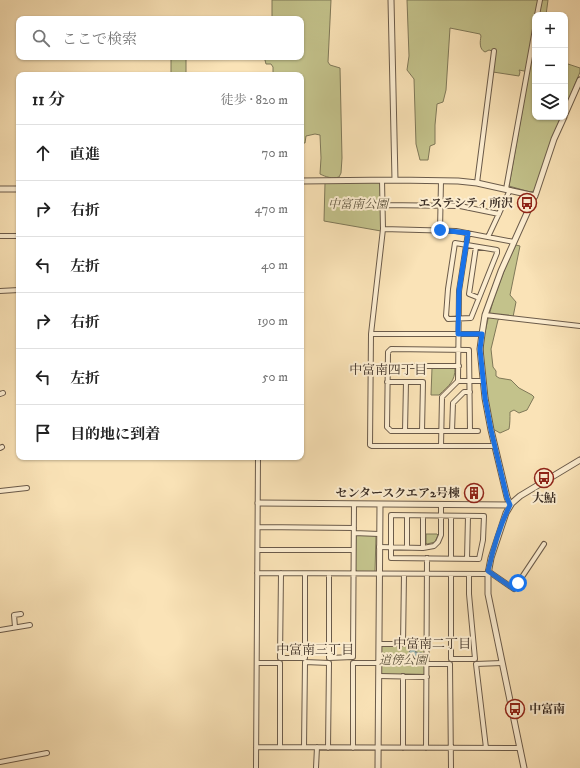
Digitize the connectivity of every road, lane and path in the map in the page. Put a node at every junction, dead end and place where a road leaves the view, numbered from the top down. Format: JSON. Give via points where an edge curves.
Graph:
{"nodes":[{"id":1,"x":391,"y":0,"type":"edge"},
{"id":2,"x":540,"y":0,"type":"edge"},
{"id":3,"x":538,"y":12,"type":"edge"},
{"id":4,"x":532,"y":47,"type":"edge"},
{"id":5,"x":494,"y":52,"type":"dead end"},
{"id":6,"x":580,"y":80,"type":"edge"},
{"id":7,"x":568,"y":107,"type":"edge"},
{"id":8,"x":563,"y":120,"type":"edge"},
{"id":9,"x":382,"y":180,"type":"junction"},
{"id":10,"x":395,"y":180,"type":"junction"},
{"id":11,"x":304,"y":181,"type":"edge"},
{"id":12,"x":441,"y":181,"type":"junction"},
{"id":13,"x":477,"y":183,"type":"junction"},
{"id":14,"x":0,"y":189,"type":"edge"},
{"id":15,"x":16,"y":189,"type":"edge"},
{"id":16,"x":508,"y":190,"type":"junction"},
{"id":17,"x":534,"y":196,"type":"junction"},
{"id":18,"x":383,"y":205,"type":"junction"},
{"id":19,"x":441,"y":206,"type":"junction"},
{"id":20,"x":498,"y":214,"type":"junction"},
{"id":21,"x":383,"y":229,"type":"junction"},
{"id":22,"x":440,"y":230,"type":"junction"},
{"id":23,"x":468,"y":233,"type":"junction"},
{"id":24,"x":0,"y":236,"type":"edge"},
{"id":25,"x":16,"y":236,"type":"edge"},
{"id":26,"x":488,"y":237,"type":"junction"},
{"id":27,"x":514,"y":242,"type":"junction"},
{"id":28,"x":466,"y":245,"type":"junction"},
{"id":29,"x":476,"y":247,"type":"junction"},
{"id":30,"x":16,"y":290,"type":"edge"},
{"id":31,"x":0,"y":291,"type":"edge"},
{"id":32,"x":479,"y":298,"type":"junction"},
{"id":33,"x":485,"y":315,"type":"junction"},
{"id":34,"x":458,"y":318,"type":"junction"},
{"id":35,"x":580,"y":326,"type":"edge"},
{"id":36,"x":371,"y":334,"type":"junction"},
{"id":37,"x":458,"y":334,"type":"junction"},
{"id":38,"x":482,"y":334,"type":"junction"},
{"id":39,"x":459,"y":350,"type":"junction"},
{"id":40,"x":388,"y":366,"type":"junction"},
{"id":41,"x":458,"y":366,"type":"junction"},
{"id":42,"x":458,"y":381,"type":"junction"},
{"id":43,"x":470,"y":381,"type":"junction"},
{"id":44,"x":483,"y":381,"type":"junction"},
{"id":45,"x":388,"y":382,"type":"junction"},
{"id":46,"x":406,"y":382,"type":"junction"},
{"id":47,"x":470,"y":392,"type":"junction"},
{"id":48,"x":405,"y":431,"type":"junction"},
{"id":49,"x":422,"y":431,"type":"junction"},
{"id":50,"x":441,"y":431,"type":"junction"},
{"id":51,"x":452,"y":431,"type":"junction"},
{"id":52,"x":470,"y":431,"type":"junction"},
{"id":53,"x":478,"y":431,"type":"dead end"},
{"id":54,"x":441,"y":446,"type":"junction"},
{"id":55,"x":495,"y":446,"type":"junction"},
{"id":56,"x":258,"y":460,"type":"edge"},
{"id":57,"x":580,"y":460,"type":"edge"},
{"id":58,"x":27,"y":488,"type":"dead end"},
{"id":59,"x":0,"y":491,"type":"edge"},
{"id":60,"x":258,"y":503,"type":"junction"},
{"id":61,"x":354,"y":504,"type":"junction"},
{"id":62,"x":380,"y":504,"type":"junction"},
{"id":63,"x":441,"y":504,"type":"junction"},
{"id":64,"x":510,"y":505,"type":"junction"},
{"id":65,"x":407,"y":516,"type":"junction"},
{"id":66,"x":423,"y":516,"type":"junction"},
{"id":67,"x":441,"y":516,"type":"junction"},
{"id":68,"x":451,"y":516,"type":"junction"},
{"id":69,"x":468,"y":516,"type":"junction"},
{"id":70,"x":258,"y":527,"type":"junction"},
{"id":71,"x":354,"y":528,"type":"junction"},
{"id":72,"x":354,"y":533,"type":"junction"},
{"id":73,"x":379,"y":534,"type":"junction"},
{"id":74,"x":544,"y":544,"type":"dead end"},
{"id":75,"x":379,"y":547,"type":"junction"},
{"id":76,"x":391,"y":547,"type":"junction"},
{"id":77,"x":407,"y":547,"type":"junction"},
{"id":78,"x":423,"y":548,"type":"junction"},
{"id":79,"x":258,"y":550,"type":"junction"},
{"id":80,"x":353,"y":550,"type":"junction"},
{"id":81,"x":427,"y":558,"type":"junction"},
{"id":82,"x":451,"y":558,"type":"junction"},
{"id":83,"x":467,"y":559,"type":"junction"},
{"id":84,"x":257,"y":573,"type":"junction"},
{"id":85,"x":281,"y":573,"type":"junction"},
{"id":86,"x":488,"y":573,"type":"junction"},
{"id":87,"x":305,"y":574,"type":"junction"},
{"id":88,"x":329,"y":574,"type":"junction"},
{"id":89,"x":353,"y":574,"type":"junction"},
{"id":90,"x":379,"y":574,"type":"junction"},
{"id":91,"x":404,"y":574,"type":"junction"},
{"id":92,"x":427,"y":574,"type":"junction"},
{"id":93,"x":451,"y":574,"type":"junction"},
{"id":94,"x":469,"y":574,"type":"junction"},
{"id":95,"x":21,"y":614,"type":"dead end"},
{"id":96,"x":30,"y":625,"type":"dead end"},
{"id":97,"x":15,"y":627,"type":"junction"},
{"id":98,"x":0,"y":630,"type":"edge"},
{"id":99,"x":379,"y":644,"type":"junction"},
{"id":100,"x":403,"y":644,"type":"junction"},
{"id":101,"x":427,"y":644,"type":"junction"},
{"id":102,"x":257,"y":662,"type":"junction"},
{"id":103,"x":378,"y":663,"type":"junction"},
{"id":104,"x":427,"y":664,"type":"junction"},
{"id":105,"x":502,"y":664,"type":"junction"},
{"id":106,"x":379,"y":676,"type":"junction"},
{"id":107,"x":403,"y":676,"type":"junction"},
{"id":108,"x":427,"y":677,"type":"junction"},
{"id":109,"x":256,"y":747,"type":"junction"},
{"id":110,"x":280,"y":747,"type":"junction"},
{"id":111,"x":304,"y":747,"type":"junction"},
{"id":112,"x":316,"y":748,"type":"junction"},
{"id":113,"x":328,"y":748,"type":"junction"},
{"id":114,"x":353,"y":748,"type":"junction"},
{"id":115,"x":378,"y":748,"type":"junction"},
{"id":116,"x":403,"y":748,"type":"junction"},
{"id":117,"x":426,"y":748,"type":"junction"},
{"id":118,"x":451,"y":748,"type":"junction"},
{"id":119,"x":486,"y":748,"type":"junction"},
{"id":120,"x":520,"y":748,"type":"junction"},
{"id":121,"x":47,"y":753,"type":"dead end"},
{"id":122,"x":0,"y":762,"type":"edge"},
{"id":123,"x":256,"y":768,"type":"edge"},
{"id":124,"x":316,"y":768,"type":"edge"},
{"id":125,"x":378,"y":768,"type":"edge"},
{"id":126,"x":451,"y":768,"type":"edge"},
{"id":127,"x":524,"y":768,"type":"edge"}],
"edges":[{"from":1,"to":10,"type":"street"},
{"from":2,"to":3,"type":"street"},
{"from":4,"to":16,"type":"street"},
{"from":5,"to":13,"type":"street"},
{"from":6,"to":7,"type":"street"},
{"from":8,"to":17,"type":"street"},
{"from":9,"to":10,"type":"street"},
{"from":9,"to":11,"type":"street"},
{"from":9,"to":18,"type":"street"},
{"from":10,"to":12,"type":"street"},
{"from":12,"to":13,"type":"street"},
{"from":12,"to":19,"type":"street"},
{"from":13,"to":16,"type":"street"},
{"from":14,"to":15,"type":"street"},
{"from":16,"to":17,"type":"street"},
{"from":16,"to":20,"type":"street"},
{"from":17,"to":27,"type":"street"},
{"from":18,"to":19,"type":"street"},
{"from":18,"to":21,"type":"street"},
{"from":19,"to":20,"type":"street","via":[[460,206]]},
{"from":19,"to":22,"type":"street"},
{"from":20,"to":26,"type":"street"},
{"from":21,"to":22,"type":"street"},
{"from":21,"to":36,"type":"street"},
{"from":22,"to":23,"type":"street"},
{"from":23,"to":26,"type":"street"},
{"from":23,"to":28,"type":"street"},
{"from":24,"to":25,"type":"street"},
{"from":26,"to":27,"type":"street"},
{"from":27,"to":33,"type":"street"},
{"from":28,"to":29,"type":"street"},
{"from":28,"to":34,"type":"street"},
{"from":28,"to":34,"type":"street","via":[[454,244],[448,289],[446,316],[448,319]]},
{"from":29,"to":32,"type":"street","via":[[469,294]]},
{"from":29,"to":32,"type":"street","via":[[497,250]]},
{"from":30,"to":31,"type":"street"},
{"from":32,"to":34,"type":"street","via":[[471,318]]},
{"from":33,"to":35,"type":"street"},
{"from":33,"to":38,"type":"street"},
{"from":34,"to":37,"type":"street"},
{"from":36,"to":37,"type":"street"},
{"from":36,"to":54,"type":"street","via":[[370,445]]},
{"from":37,"to":38,"type":"street"},
{"from":37,"to":39,"type":"street"},
{"from":38,"to":44,"type":"street","via":[[480,349]]},
{"from":39,"to":40,"type":"street","via":[[391,350],[388,352]]},
{"from":39,"to":41,"type":"street"},
{"from":39,"to":43,"type":"street","via":[[469,350]]},
{"from":40,"to":41,"type":"street"},
{"from":40,"to":45,"type":"street"},
{"from":41,"to":42,"type":"street"},
{"from":42,"to":43,"type":"street"},
{"from":42,"to":50,"type":"street","via":[[442,399]]},
{"from":43,"to":44,"type":"street"},
{"from":43,"to":47,"type":"street"},
{"from":44,"to":55,"type":"street","via":[[487,414]]},
{"from":45,"to":46,"type":"street"},
{"from":45,"to":48,"type":"street","via":[[387,428],[391,431]]},
{"from":46,"to":48,"type":"street"},
{"from":46,"to":49,"type":"street","via":[[423,382]]},
{"from":47,"to":51,"type":"street","via":[[464,392],[453,403]]},
{"from":47,"to":52,"type":"street"},
{"from":48,"to":49,"type":"street"},
{"from":49,"to":50,"type":"street"},
{"from":50,"to":51,"type":"street"},
{"from":50,"to":54,"type":"street"},
{"from":51,"to":52,"type":"street"},
{"from":52,"to":53,"type":"street"},
{"from":54,"to":55,"type":"street"},
{"from":55,"to":64,"type":"street"},
{"from":56,"to":60,"type":"street"},
{"from":57,"to":64,"type":"street","via":[[520,496]]},
{"from":58,"to":59,"type":"street"},
{"from":60,"to":61,"type":"street"},
{"from":60,"to":70,"type":"street"},
{"from":61,"to":62,"type":"street"},
{"from":61,"to":71,"type":"street"},
{"from":62,"to":63,"type":"street"},
{"from":62,"to":73,"type":"street"},
{"from":63,"to":64,"type":"street"},
{"from":63,"to":67,"type":"street"},
{"from":64,"to":86,"type":"street"},
{"from":65,"to":66,"type":"street"},
{"from":65,"to":76,"type":"street","via":[[391,515]]},
{"from":65,"to":77,"type":"street"},
{"from":66,"to":67,"type":"street"},
{"from":66,"to":78,"type":"street"},
{"from":67,"to":68,"type":"street"},
{"from":67,"to":78,"type":"street","via":[[440,540],[434,546]]},
{"from":68,"to":69,"type":"street"},
{"from":68,"to":82,"type":"street"},
{"from":69,"to":83,"type":"street"},
{"from":69,"to":83,"type":"street","via":[[484,516],[483,540],[478,559]]},
{"from":70,"to":71,"type":"street"},
{"from":70,"to":79,"type":"street"},
{"from":71,"to":72,"type":"street"},
{"from":72,"to":73,"type":"street"},
{"from":72,"to":80,"type":"street"},
{"from":73,"to":75,"type":"street"},
{"from":74,"to":86,"type":"street","via":[[514,589]]},
{"from":75,"to":76,"type":"street"},
{"from":75,"to":90,"type":"street"},
{"from":76,"to":77,"type":"street"},
{"from":76,"to":81,"type":"street","via":[[391,558]]},
{"from":77,"to":78,"type":"street"},
{"from":79,"to":80,"type":"street"},
{"from":79,"to":84,"type":"street"},
{"from":80,"to":89,"type":"street"},
{"from":81,"to":82,"type":"street"},
{"from":81,"to":92,"type":"street"},
{"from":82,"to":83,"type":"street"},
{"from":84,"to":85,"type":"street"},
{"from":84,"to":102,"type":"street"},
{"from":85,"to":87,"type":"street"},
{"from":85,"to":87,"type":"street","via":[[280,658],[305,658]]},
{"from":86,"to":94,"type":"street"},
{"from":86,"to":105,"type":"street","via":[[488,594]]},
{"from":87,"to":88,"type":"street"},
{"from":88,"to":89,"type":"street"},
{"from":88,"to":89,"type":"street","via":[[329,658],[353,657]]},
{"from":89,"to":90,"type":"street"},
{"from":90,"to":91,"type":"street"},
{"from":90,"to":99,"type":"street"},
{"from":91,"to":92,"type":"street"},
{"from":91,"to":100,"type":"street"},
{"from":92,"to":93,"type":"street"},
{"from":92,"to":101,"type":"street"},
{"from":93,"to":94,"type":"street"},
{"from":93,"to":94,"type":"street","via":[[451,659],[475,659]]},
{"from":95,"to":97,"type":"street","via":[[14,615]]},
{"from":96,"to":97,"type":"street"},
{"from":97,"to":98,"type":"street"},
{"from":99,"to":100,"type":"street"},
{"from":99,"to":103,"type":"street"},
{"from":100,"to":101,"type":"street"},
{"from":101,"to":104,"type":"street"},
{"from":102,"to":109,"type":"street"},
{"from":102,"to":110,"type":"street","via":[[280,663]]},
{"from":103,"to":106,"type":"street"},
{"from":103,"to":114,"type":"street","via":[[353,663]]},
{"from":104,"to":108,"type":"street"},
{"from":104,"to":118,"type":"street","via":[[450,664]]},
{"from":105,"to":119,"type":"street","via":[[476,664]]},
{"from":105,"to":120,"type":"street"},
{"from":106,"to":107,"type":"street"},
{"from":106,"to":115,"type":"street"},
{"from":107,"to":108,"type":"street"},
{"from":107,"to":116,"type":"street"},
{"from":108,"to":117,"type":"street"},
{"from":109,"to":110,"type":"street"},
{"from":109,"to":123,"type":"street"},
{"from":110,"to":111,"type":"street"},
{"from":111,"to":112,"type":"street"},
{"from":111,"to":113,"type":"street","via":[[305,662],[328,663]]},
{"from":112,"to":113,"type":"street"},
{"from":112,"to":124,"type":"street"},
{"from":113,"to":114,"type":"street"},
{"from":114,"to":115,"type":"street"},
{"from":115,"to":116,"type":"street"},
{"from":115,"to":125,"type":"street"},
{"from":116,"to":117,"type":"street"},
{"from":117,"to":118,"type":"street"},
{"from":118,"to":119,"type":"street"},
{"from":118,"to":126,"type":"street"},
{"from":119,"to":120,"type":"street"},
{"from":120,"to":127,"type":"street"},
{"from":121,"to":122,"type":"street"}]}
